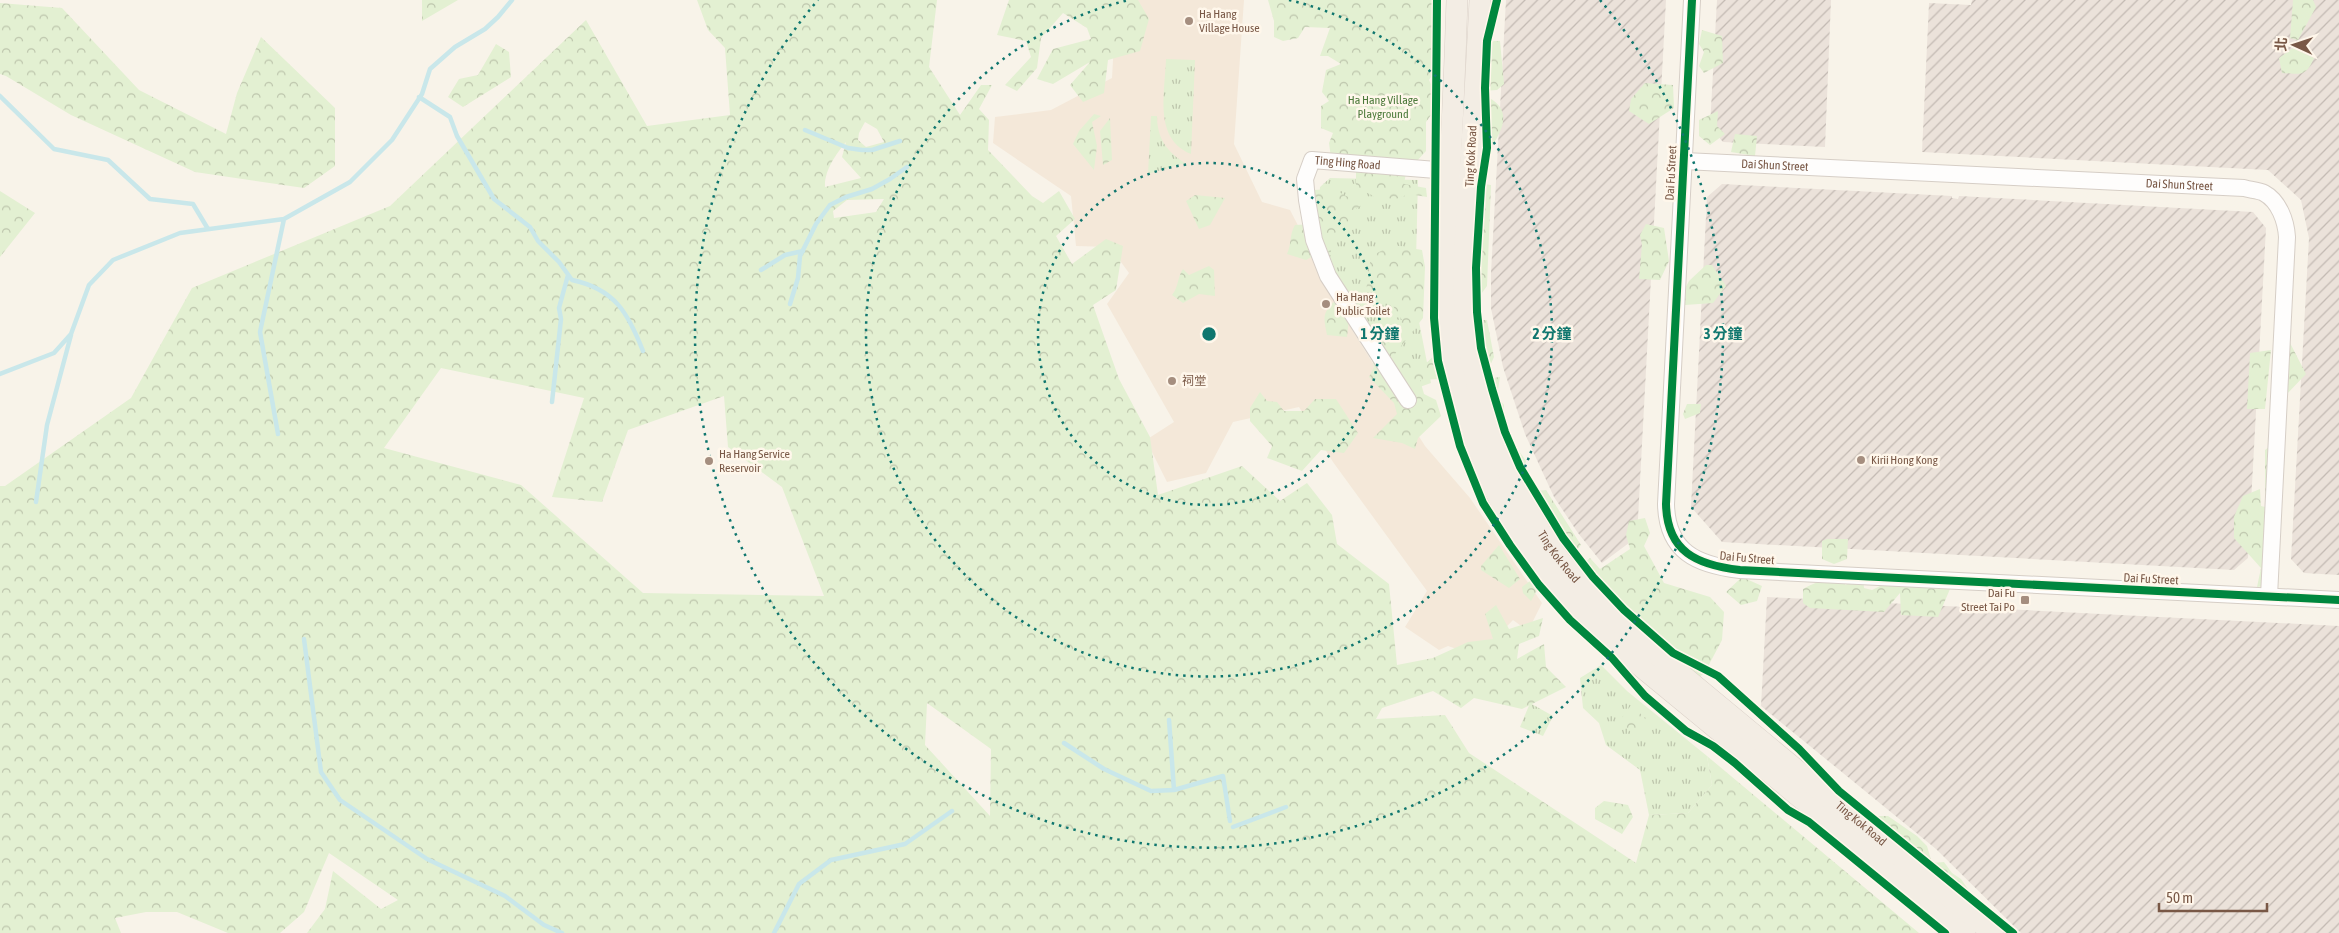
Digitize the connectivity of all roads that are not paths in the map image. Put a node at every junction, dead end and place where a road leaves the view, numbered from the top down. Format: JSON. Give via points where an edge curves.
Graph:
{"nodes":[{"id":1,"x":1457,"y":0,"type":"edge"},
{"id":2,"x":1480,"y":0,"type":"edge"},
{"id":3,"x":1692,"y":0,"type":"edge"},
{"id":4,"x":1684,"y":161,"type":"junction"},
{"id":5,"x":1460,"y":171,"type":"junction"},
{"id":6,"x":1408,"y":400,"type":"dead end"},
{"id":7,"x":2269,"y":596,"type":"junction"},
{"id":8,"x":2339,"y":600,"type":"edge"},
{"id":9,"x":1964,"y":933,"type":"edge"},
{"id":10,"x":1993,"y":933,"type":"edge"}],
"edges":[{"from":1,"to":5,"type":"main road","name":"Ting Kok Road"},
{"from":2,"to":5,"type":"main road","name":"Ting Kok Road"},
{"from":3,"to":4,"type":"street","name":"Dai Fu Street"},
{"from":4,"to":7,"type":"street","name":"Dai Fu Street","via":[[1666,519],[1671,534],[1698,561],[1718,568],[1740,570]]},
{"from":4,"to":7,"type":"street","name":"Dai Shun Street","via":[[2244,188],[2264,193],[2279,209],[2286,223],[2287,237]]},
{"from":5,"to":6,"type":"street","name":"Ting Hing Road","via":[[1312,160],[1304,179],[1314,240],[1328,276]]},
{"from":5,"to":9,"type":"main road","name":"Ting Kok Road","via":[[1444,267],[1452,360],[1468,423],[1483,464],[1532,552],[1565,596],[1615,646]]},
{"from":5,"to":10,"type":"main road","name":"Ting Kok Road","via":[[1465,308],[1472,354],[1494,440],[1508,473],[1553,550],[1586,590],[1639,642]]},
{"from":7,"to":8,"type":"street","name":"Dai Fu Street"}]}
